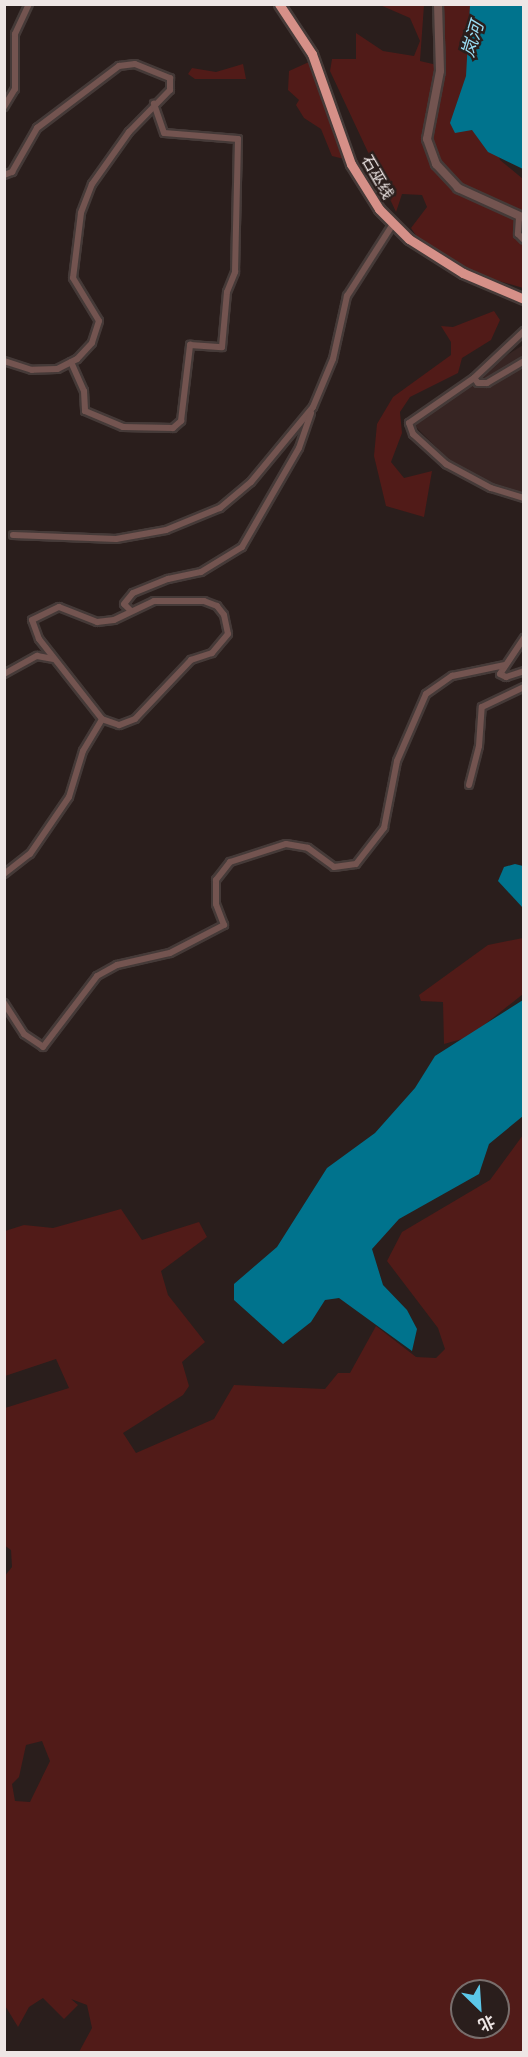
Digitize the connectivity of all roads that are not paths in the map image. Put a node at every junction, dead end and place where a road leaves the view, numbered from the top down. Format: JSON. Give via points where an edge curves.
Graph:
{"nodes":[{"id":1,"x":29,"y":4,"type":"edge"},
{"id":2,"x":279,"y":4,"type":"edge"},
{"id":3,"x":438,"y":4,"type":"edge"},
{"id":4,"x":154,"y":104,"type":"junction"},
{"id":5,"x":4,"y":107,"type":"edge"},
{"id":6,"x":4,"y":175,"type":"edge"},
{"id":7,"x":521,"y":218,"type":"edge"},
{"id":8,"x":393,"y":224,"type":"junction"},
{"id":9,"x":524,"y":240,"type":"edge"},
{"id":10,"x":524,"y":298,"type":"edge"},
{"id":11,"x":524,"y":331,"type":"edge"},
{"id":12,"x":4,"y":361,"type":"edge"},
{"id":13,"x":524,"y":361,"type":"edge"},
{"id":14,"x":71,"y":362,"type":"junction"},
{"id":15,"x":474,"y":378,"type":"junction"},
{"id":16,"x":314,"y":407,"type":"junction"},
{"id":17,"x":524,"y":498,"type":"edge"},
{"id":18,"x":13,"y":535,"type":"dead end"},
{"id":19,"x":130,"y":610,"type":"junction"},
{"id":20,"x":524,"y":638,"type":"edge"},
{"id":21,"x":55,"y":659,"type":"junction"},
{"id":22,"x":505,"y":665,"type":"junction"},
{"id":23,"x":524,"y":671,"type":"edge"},
{"id":24,"x":4,"y":674,"type":"edge"},
{"id":25,"x":524,"y":687,"type":"edge"},
{"id":26,"x":102,"y":719,"type":"junction"},
{"id":27,"x":469,"y":785,"type":"dead end"},
{"id":28,"x":4,"y":874,"type":"edge"},
{"id":29,"x":4,"y":1003,"type":"edge"}],
"edges":[{"from":1,"to":5,"type":"street","via":[[15,34],[15,89]]},
{"from":2,"to":8,"type":"highway","name":"石巫线","via":[[320,70],[357,176]]},
{"from":3,"to":7,"type":"street","via":[[440,71],[427,139],[436,164],[458,188]]},
{"from":4,"to":6,"type":"street","via":[[170,90],[169,76],[135,64],[119,66],[37,128],[12,172]]},
{"from":4,"to":14,"type":"street","via":[[92,183],[81,213],[73,278],[99,321],[92,343]]},
{"from":4,"to":14,"type":"street","via":[[164,133],[238,139],[235,272],[228,292],[222,347],[190,345],[181,421],[173,428],[123,428],[86,411],[84,391]]},
{"from":7,"to":9,"type":"street","via":[[518,234]]},
{"from":8,"to":10,"type":"highway","name":"石巫线","via":[[472,279]]},
{"from":8,"to":16,"type":"street","via":[[347,296],[333,359]]},
{"from":11,"to":15,"type":"street"},
{"from":12,"to":14,"type":"street","via":[[40,371]]},
{"from":13,"to":15,"type":"street","via":[[487,383],[478,383]]},
{"from":15,"to":17,"type":"street","via":[[409,423],[413,434],[446,464],[491,488]]},
{"from":16,"to":18,"type":"street","via":[[251,482],[219,508],[166,530],[116,539]]},
{"from":16,"to":19,"type":"street","via":[[299,448],[242,548],[201,572],[168,579],[133,593],[124,604]]},
{"from":19,"to":21,"type":"street","via":[[114,620],[97,622],[59,607],[44,612],[32,620]]},
{"from":19,"to":26,"type":"street","via":[[154,600],[204,601],[224,615],[228,634],[212,653],[191,660],[135,720],[119,725]]},
{"from":20,"to":22,"type":"street"},
{"from":21,"to":24,"type":"street","via":[[37,656]]},
{"from":21,"to":26,"type":"street"},
{"from":22,"to":23,"type":"street","via":[[500,674],[506,677]]},
{"from":22,"to":29,"type":"street","via":[[452,676],[426,694],[397,761],[384,828],[356,864],[334,867],[297,845],[252,853],[230,862],[216,880],[216,904],[224,925],[170,953],[117,965],[97,976],[43,1047],[24,1034]]},
{"from":25,"to":27,"type":"street","via":[[482,707],[479,746]]},
{"from":26,"to":28,"type":"street","via":[[84,751],[69,797],[30,854]]}]}
